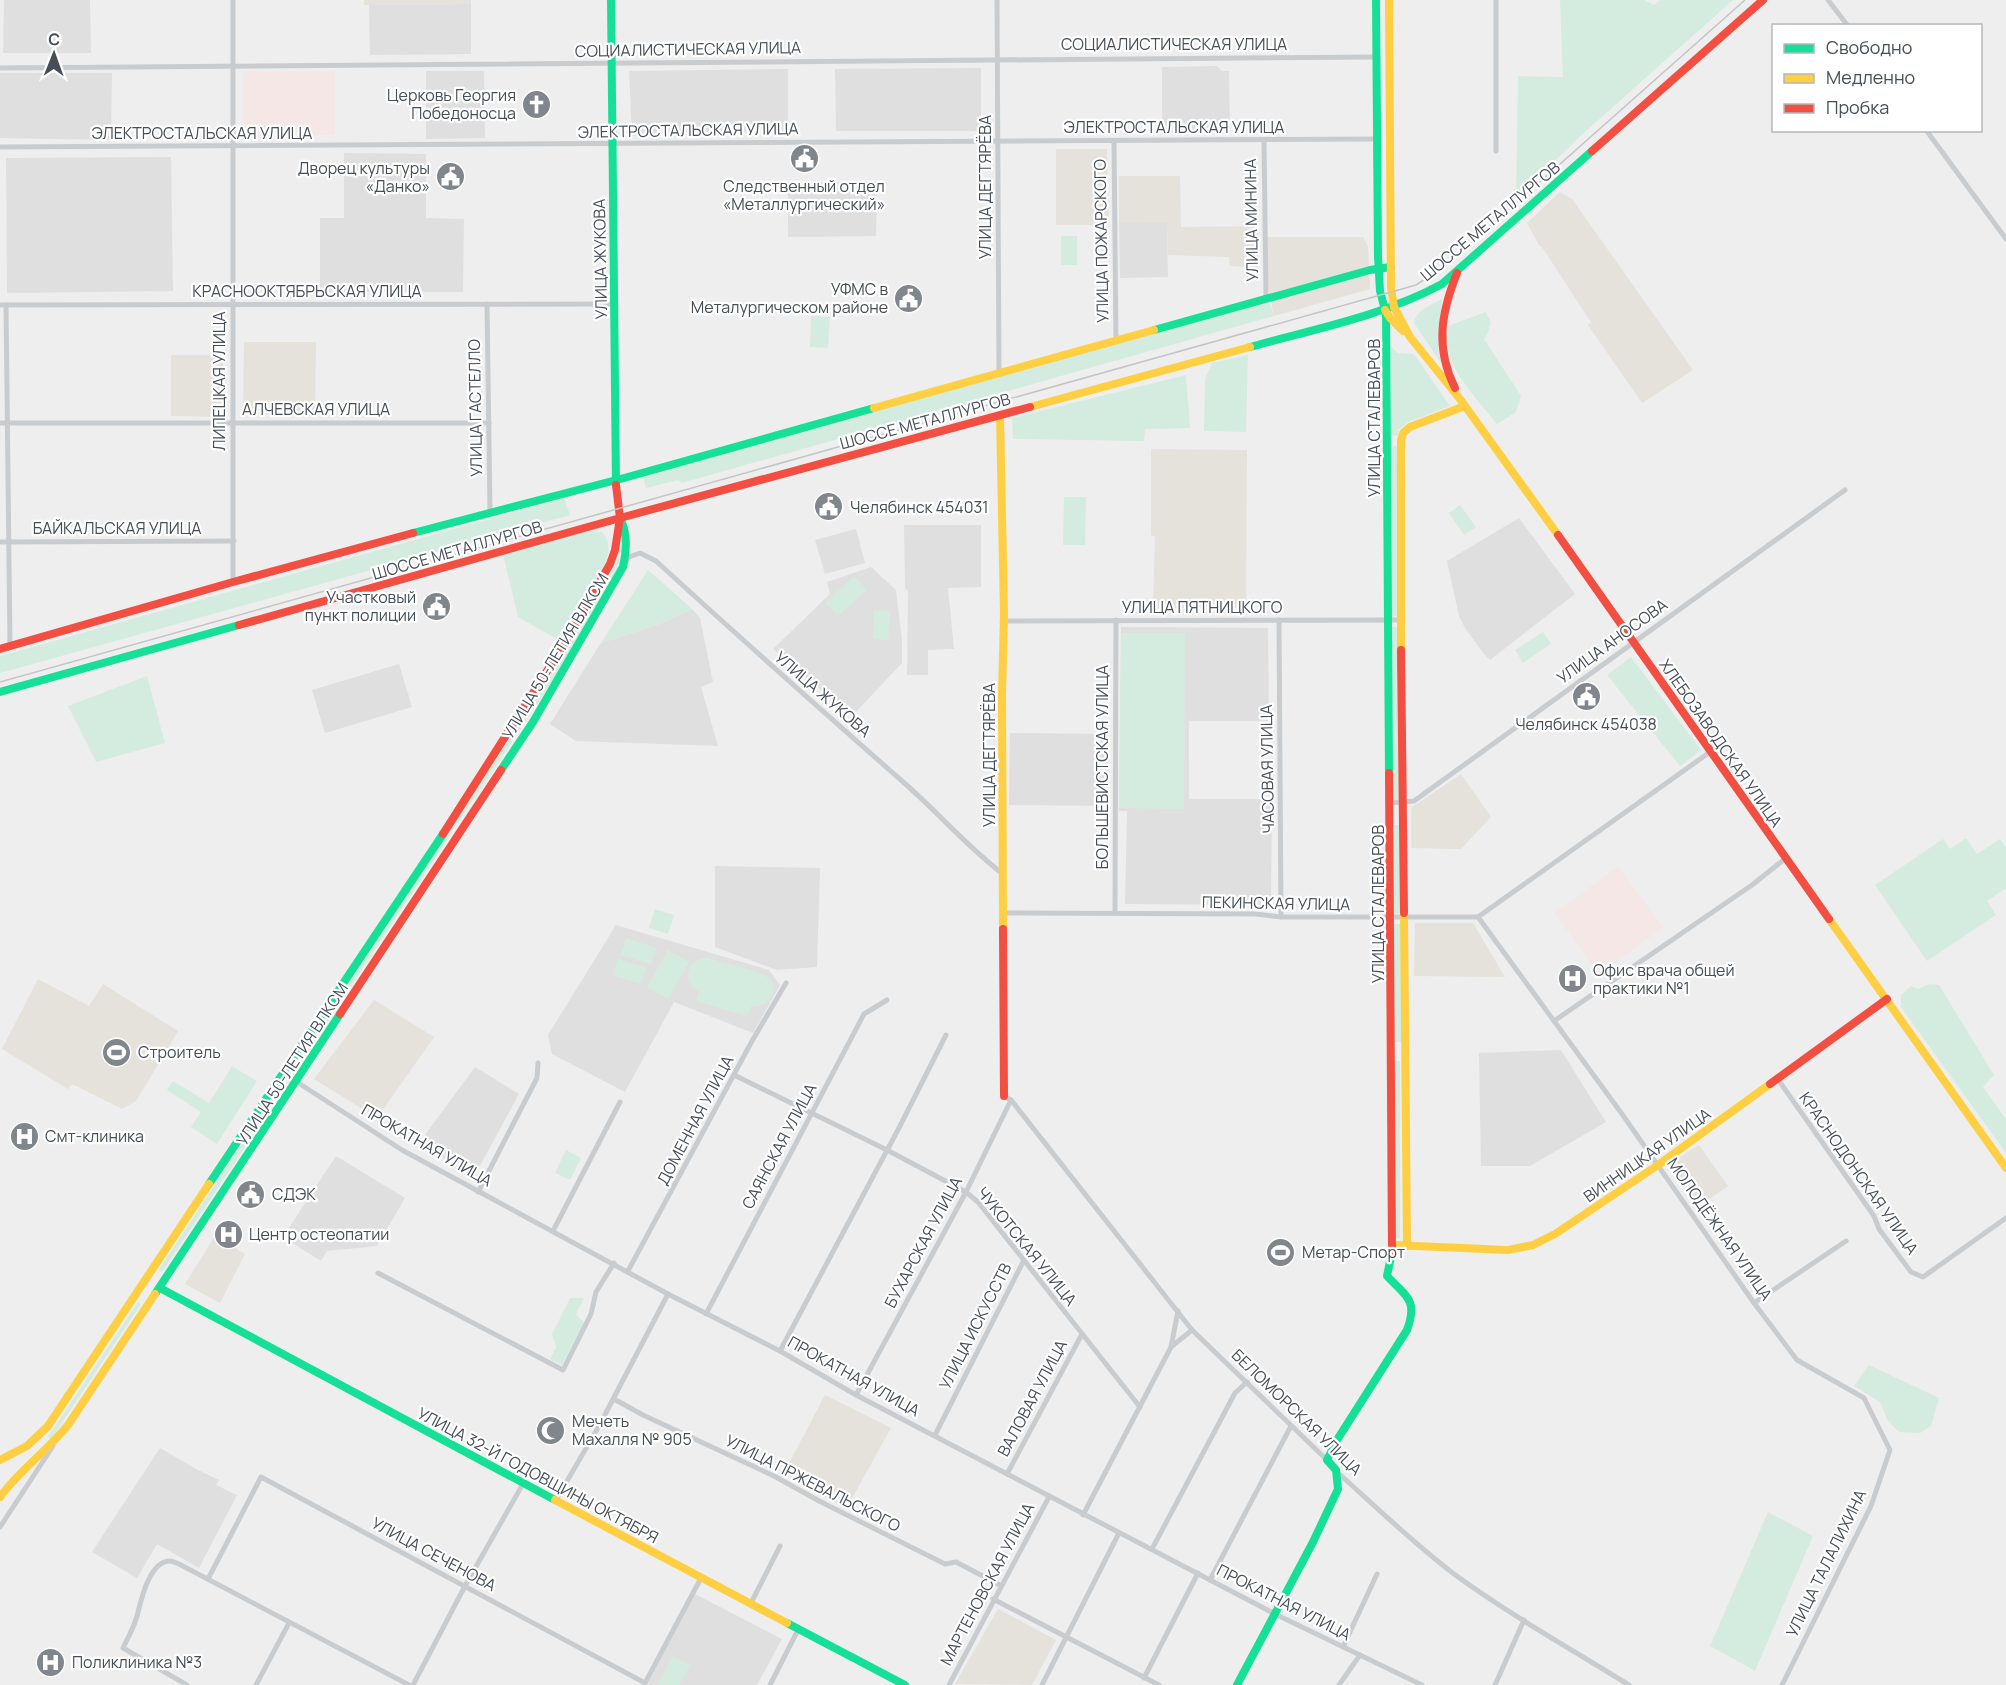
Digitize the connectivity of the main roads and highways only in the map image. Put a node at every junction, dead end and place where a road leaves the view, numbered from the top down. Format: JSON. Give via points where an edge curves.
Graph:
{"nodes":[{"id":1,"x":611,"y":0,"type":"edge"},
{"id":2,"x":1376,"y":0,"type":"edge"},
{"id":3,"x":1389,"y":0,"type":"edge"},
{"id":4,"x":1763,"y":0,"type":"edge"},
{"id":5,"x":1377,"y":139,"type":"junction"},
{"id":6,"x":1390,"y":139,"type":"junction"},
{"id":7,"x":1391,"y":267,"type":"junction"},
{"id":8,"x":1378,"y":268,"type":"junction"},
{"id":9,"x":1458,"y":269,"type":"junction"},
{"id":10,"x":1394,"y":307,"type":"junction"},
{"id":11,"x":1386,"y":312,"type":"junction"},
{"id":12,"x":1410,"y":337,"type":"junction"},
{"id":13,"x":1462,"y":403,"type":"junction"},
{"id":14,"x":1000,"y":415,"type":"junction"},
{"id":15,"x":1388,"y":437,"type":"junction"},
{"id":16,"x":1401,"y":441,"type":"junction"},
{"id":17,"x":616,"y":481,"type":"junction"},
{"id":18,"x":620,"y":518,"type":"junction"},
{"id":19,"x":0,"y":649,"type":"edge"},
{"id":20,"x":0,"y":692,"type":"edge"},
{"id":21,"x":1887,"y":999,"type":"junction"},
{"id":22,"x":1392,"y":1050,"type":"junction"},
{"id":23,"x":1405,"y":1050,"type":"junction"},
{"id":24,"x":1007,"y":1098,"type":"road end"},
{"id":25,"x":2006,"y":1168,"type":"edge"},
{"id":26,"x":1394,"y":1245,"type":"junction"},
{"id":27,"x":1407,"y":1246,"type":"junction"},
{"id":28,"x":146,"y":1278,"type":"junction"},
{"id":29,"x":160,"y":1288,"type":"junction"},
{"id":30,"x":0,"y":1460,"type":"edge"},
{"id":31,"x":1327,"y":1460,"type":"joint"},
{"id":32,"x":0,"y":1497,"type":"edge"},
{"id":33,"x":905,"y":1685,"type":"edge"},
{"id":34,"x":1236,"y":1685,"type":"edge"}],
"edges":[{"from":1,"to":17,"type":"main road","name":"УЛИЦА ЖУКОВА"},
{"from":2,"to":5,"type":"main road","name":"УЛИЦА СТАЛЕВАРОВ"},
{"from":3,"to":6,"type":"main road"},
{"from":4,"to":9,"type":"main road","name":"ШОССЕ МЕТАЛЛУРГОВ"},
{"from":5,"to":6,"type":"main road"},
{"from":5,"to":8,"type":"main road","name":"УЛИЦА СТАЛЕВАРОВ"},
{"from":6,"to":7,"type":"main road"},
{"from":7,"to":8,"type":"main road","name":"ШОССЕ МЕТАЛЛУРГОВ"},
{"from":7,"to":10,"type":"main road"},
{"from":8,"to":11,"type":"main road","name":"УЛИЦА СТАЛЕВАРОВ"},
{"from":8,"to":17,"type":"main road","name":"ШОССЕ МЕТАЛЛУРГОВ"},
{"from":9,"to":10,"type":"main road","name":"ШОССЕ МЕТАЛЛУРГОВ","via":[[1432,291]]},
{"from":9,"to":13,"type":"main road","via":[[1447,299],[1443,349],[1446,369]]},
{"from":10,"to":11,"type":"main road","name":"ШОССЕ МЕТАЛЛУРГОВ"},
{"from":10,"to":12,"type":"main road","name":"ХЛЕБОЗАВОДСКАЯ УЛИЦА"},
{"from":11,"to":12,"type":"main road","name":"ХЛЕБОЗАВОДСКАЯ УЛИЦА"},
{"from":11,"to":14,"type":"main road","name":"ШОССЕ МЕТАЛЛУРГОВ"},
{"from":11,"to":15,"type":"main road","name":"УЛИЦА СТАЛЕВАРОВ"},
{"from":12,"to":13,"type":"main road","name":"ХЛЕБОЗАВОДСКАЯ УЛИЦА"},
{"from":13,"to":16,"type":"main road","via":[[1458,410],[1410,427]]},
{"from":13,"to":21,"type":"main road","name":"ХЛЕБОЗАВОДСКАЯ УЛИЦА"},
{"from":14,"to":18,"type":"main road","name":"ШОССЕ МЕТАЛЛУРГОВ"},
{"from":14,"to":24,"type":"main road","name":"УЛИЦА ДЕГТЯРЁВА","via":[[1004,621],[1002,968]]},
{"from":15,"to":16,"type":"main road"},
{"from":15,"to":22,"type":"main road","name":"УЛИЦА СТАЛЕВАРОВ"},
{"from":16,"to":23,"type":"main road","name":"УЛИЦА СТАЛЕВАРОВ"},
{"from":17,"to":18,"type":"main road","name":"УЛИЦА ЖУКОВА"},
{"from":17,"to":19,"type":"main road","name":"ШОССЕ МЕТАЛЛУРГОВ","via":[[233,582]]},
{"from":18,"to":20,"type":"main road","name":"ШОССЕ МЕТАЛЛУРГОВ"},
{"from":18,"to":28,"type":"main road","name":"УЛИЦА 50-ЛЕТИЯ ВЛКСМ","via":[[610,564],[563,646],[448,826]]},
{"from":18,"to":29,"type":"main road","name":"УЛИЦА 50-ЛЕТИЯ ВЛКСМ","via":[[626,536],[622,567],[533,722]]},
{"from":21,"to":25,"type":"main road","name":"ХЛЕБОЗАВОДСКАЯ УЛИЦА"},
{"from":21,"to":27,"type":"main road","name":"ВИННИЦКАЯ УЛИЦА","via":[[1658,1165],[1555,1234],[1533,1245],[1508,1250]]},
{"from":22,"to":23,"type":"main road"},
{"from":22,"to":26,"type":"main road","name":"УЛИЦА СТАЛЕВАРОВ"},
{"from":23,"to":27,"type":"main road","name":"УЛИЦА СТАЛЕВАРОВ"},
{"from":26,"to":27,"type":"main road","name":"ВИННИЦКАЯ УЛИЦА"},
{"from":26,"to":31,"type":"main road","name":"УЛИЦА СТАЛЕВАРОВ","via":[[1387,1276],[1411,1302],[1413,1314]]},
{"from":28,"to":29,"type":"main road","name":"УЛИЦА 32-Й ГОДОВЩИНЫ ОКТЯБРЯ"},
{"from":28,"to":30,"type":"main road","name":"УЛИЦА 50-ЛЕТИЯ ВЛКСМ","via":[[48,1426],[24,1450]]},
{"from":29,"to":32,"type":"main road","name":"УЛИЦА 50-ЛЕТИЯ ВЛКСМ","via":[[58,1439]]},
{"from":29,"to":33,"type":"main road","name":"УЛИЦА 32-Й ГОДОВЩИНЫ ОКТЯБРЯ"},
{"from":31,"to":34,"type":"main road","name":"БЕЛОМОРСКАЯ УЛИЦА","via":[[1336,1470],[1338,1489]]}]}
